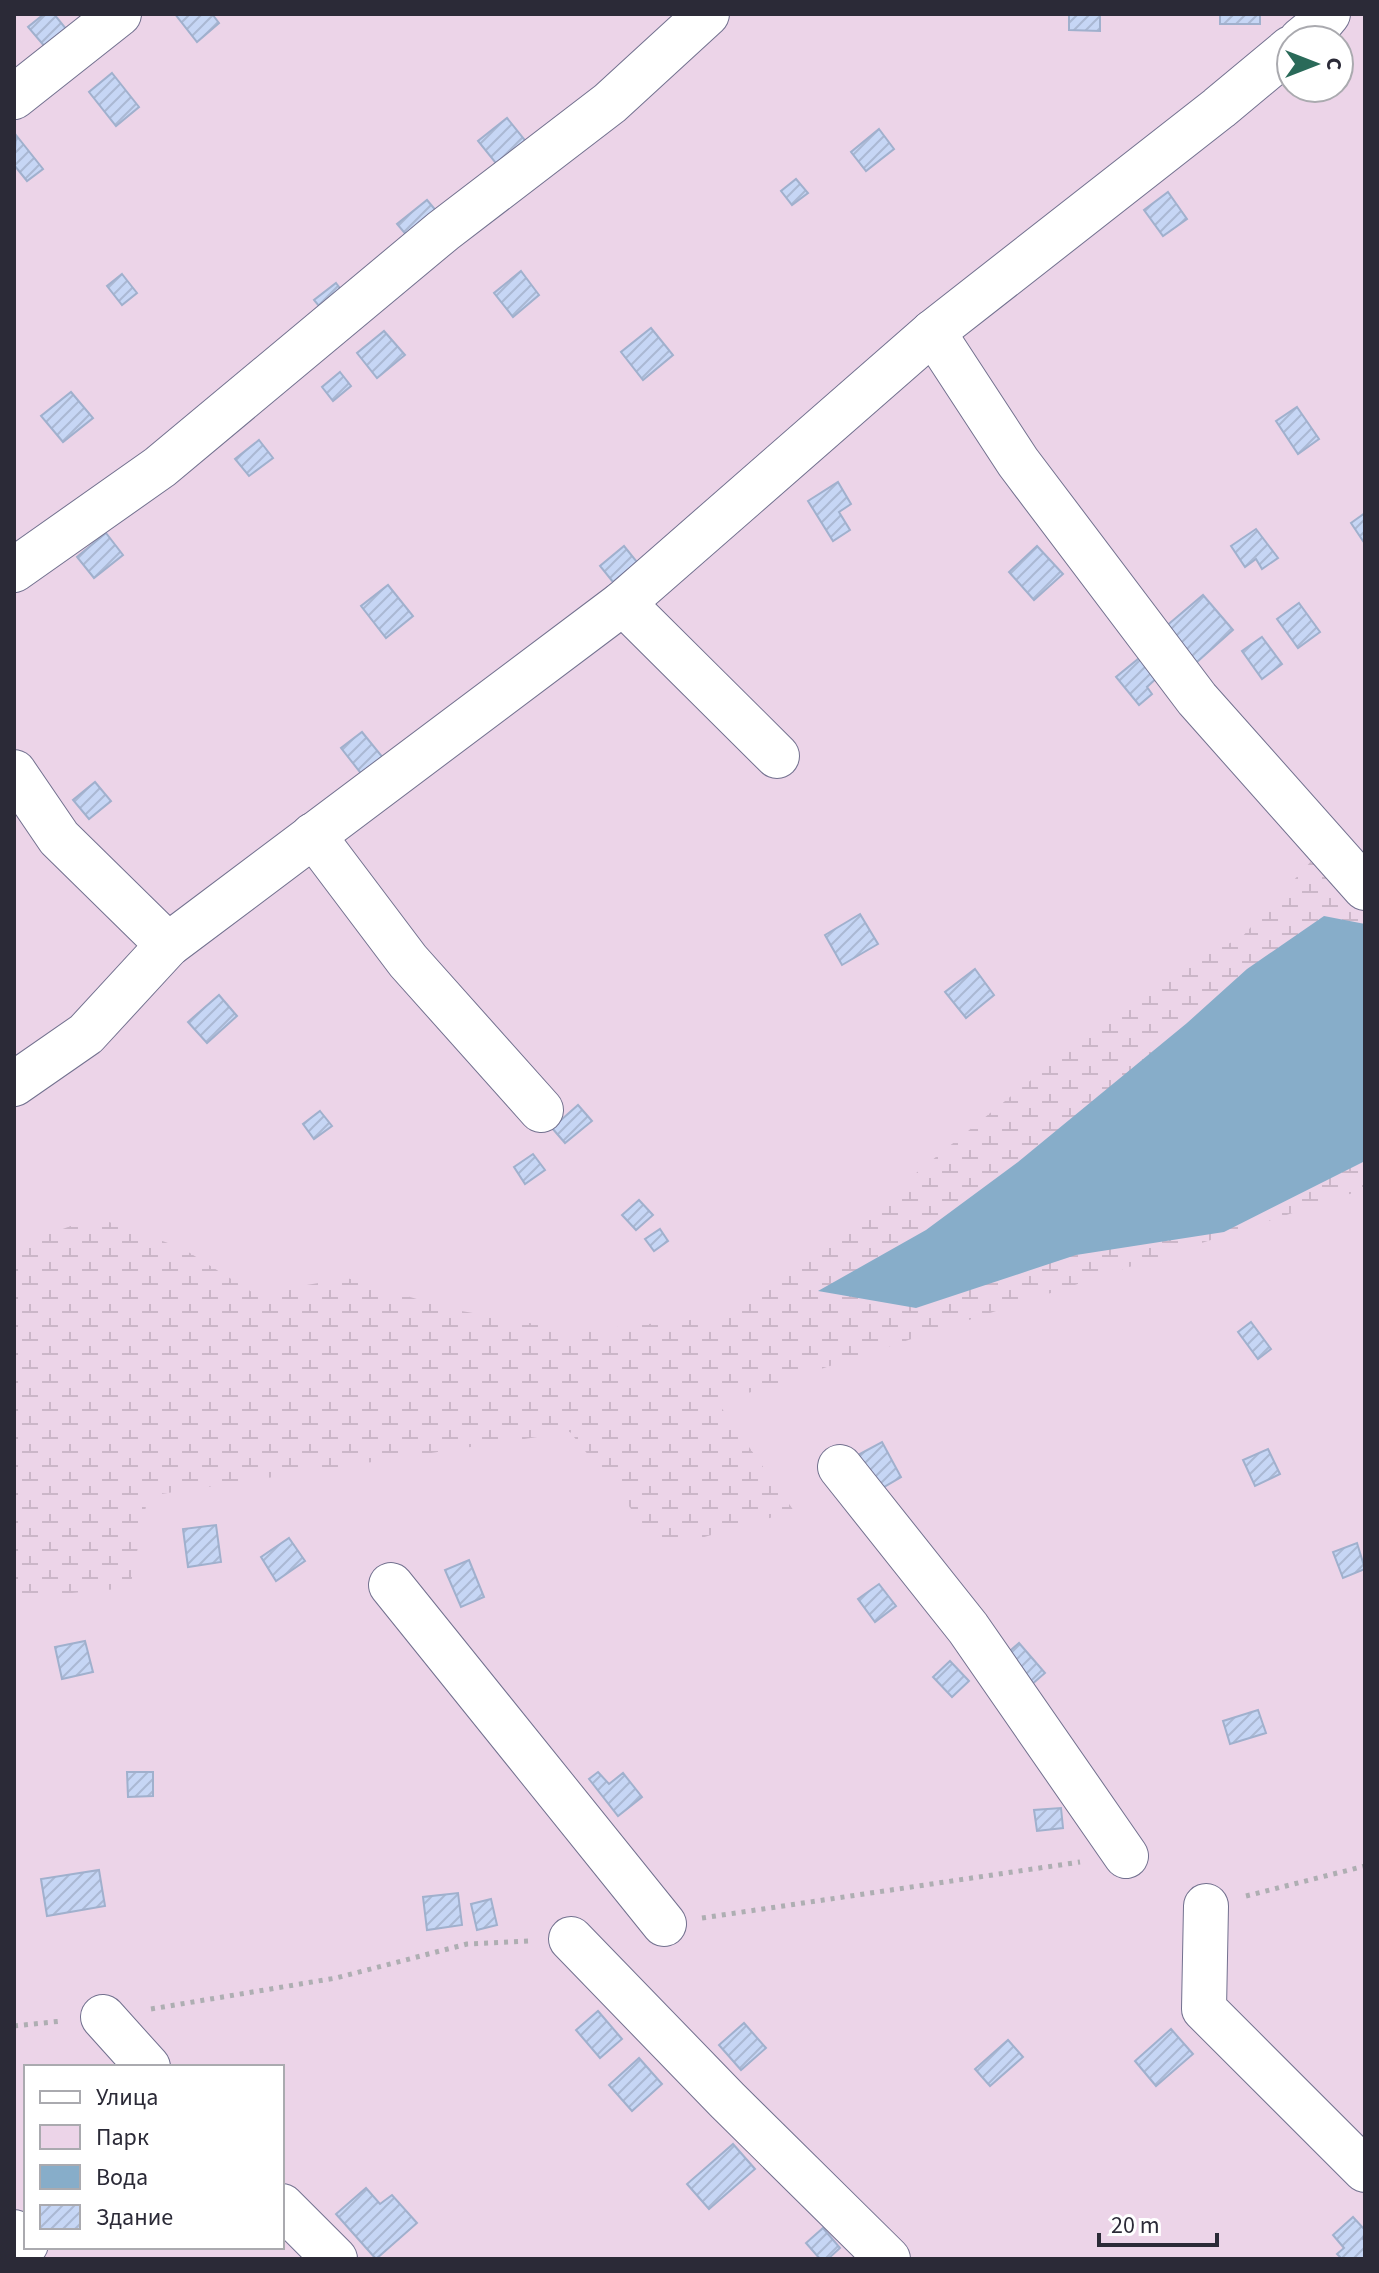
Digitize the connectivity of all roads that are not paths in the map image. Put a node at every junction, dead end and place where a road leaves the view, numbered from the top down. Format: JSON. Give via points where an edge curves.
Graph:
{"nodes":[{"id":1,"x":119,"y":14,"type":"edge"},
{"id":2,"x":707,"y":14,"type":"edge"},
{"id":3,"x":1275,"y":61,"type":"edge"},
{"id":4,"x":14,"y":97,"type":"edge"},
{"id":5,"x":933,"y":332,"type":"junction"},
{"id":6,"x":14,"y":570,"type":"edge"},
{"id":7,"x":623,"y":603,"type":"junction"},
{"id":8,"x":777,"y":756,"type":"dead end"},
{"id":9,"x":14,"y":772,"type":"edge"},
{"id":10,"x":313,"y":835,"type":"junction"},
{"id":11,"x":1365,"y":888,"type":"edge"},
{"id":12,"x":168,"y":945,"type":"junction"},
{"id":13,"x":14,"y":1084,"type":"edge"},
{"id":14,"x":541,"y":1110,"type":"dead end"},
{"id":15,"x":840,"y":1467,"type":"dead end"},
{"id":16,"x":391,"y":1585,"type":"dead end"},
{"id":17,"x":1126,"y":1856,"type":"dead end"},
{"id":18,"x":1206,"y":1906,"type":"dead end"},
{"id":19,"x":664,"y":1924,"type":"dead end"},
{"id":20,"x":571,"y":1939,"type":"dead end"},
{"id":21,"x":103,"y":2017,"type":"dead end"},
{"id":22,"x":146,"y":2065,"type":"edge"},
{"id":23,"x":1365,"y":2170,"type":"edge"},
{"id":24,"x":284,"y":2208,"type":"edge"},
{"id":25,"x":335,"y":2259,"type":"edge"},
{"id":26,"x":888,"y":2259,"type":"edge"}],
"edges":[{"from":1,"to":4,"type":"lane"},
{"from":2,"to":6,"type":"lane","via":[[610,103],[443,231],[160,467]]},
{"from":3,"to":5,"type":"lane"},
{"from":5,"to":7,"type":"lane"},
{"from":5,"to":11,"type":"lane","via":[[1018,462],[1197,699]]},
{"from":7,"to":8,"type":"lane"},
{"from":7,"to":10,"type":"lane"},
{"from":9,"to":12,"type":"lane","via":[[59,838]]},
{"from":10,"to":12,"type":"lane"},
{"from":10,"to":14,"type":"lane","via":[[408,961]]},
{"from":12,"to":13,"type":"lane","via":[[86,1034]]},
{"from":15,"to":17,"type":"lane","via":[[968,1628]]},
{"from":16,"to":19,"type":"lane"},
{"from":18,"to":23,"type":"lane","via":[[1204,2009]]},
{"from":20,"to":26,"type":"lane"},
{"from":21,"to":22,"type":"lane"},
{"from":24,"to":25,"type":"lane"}]}
